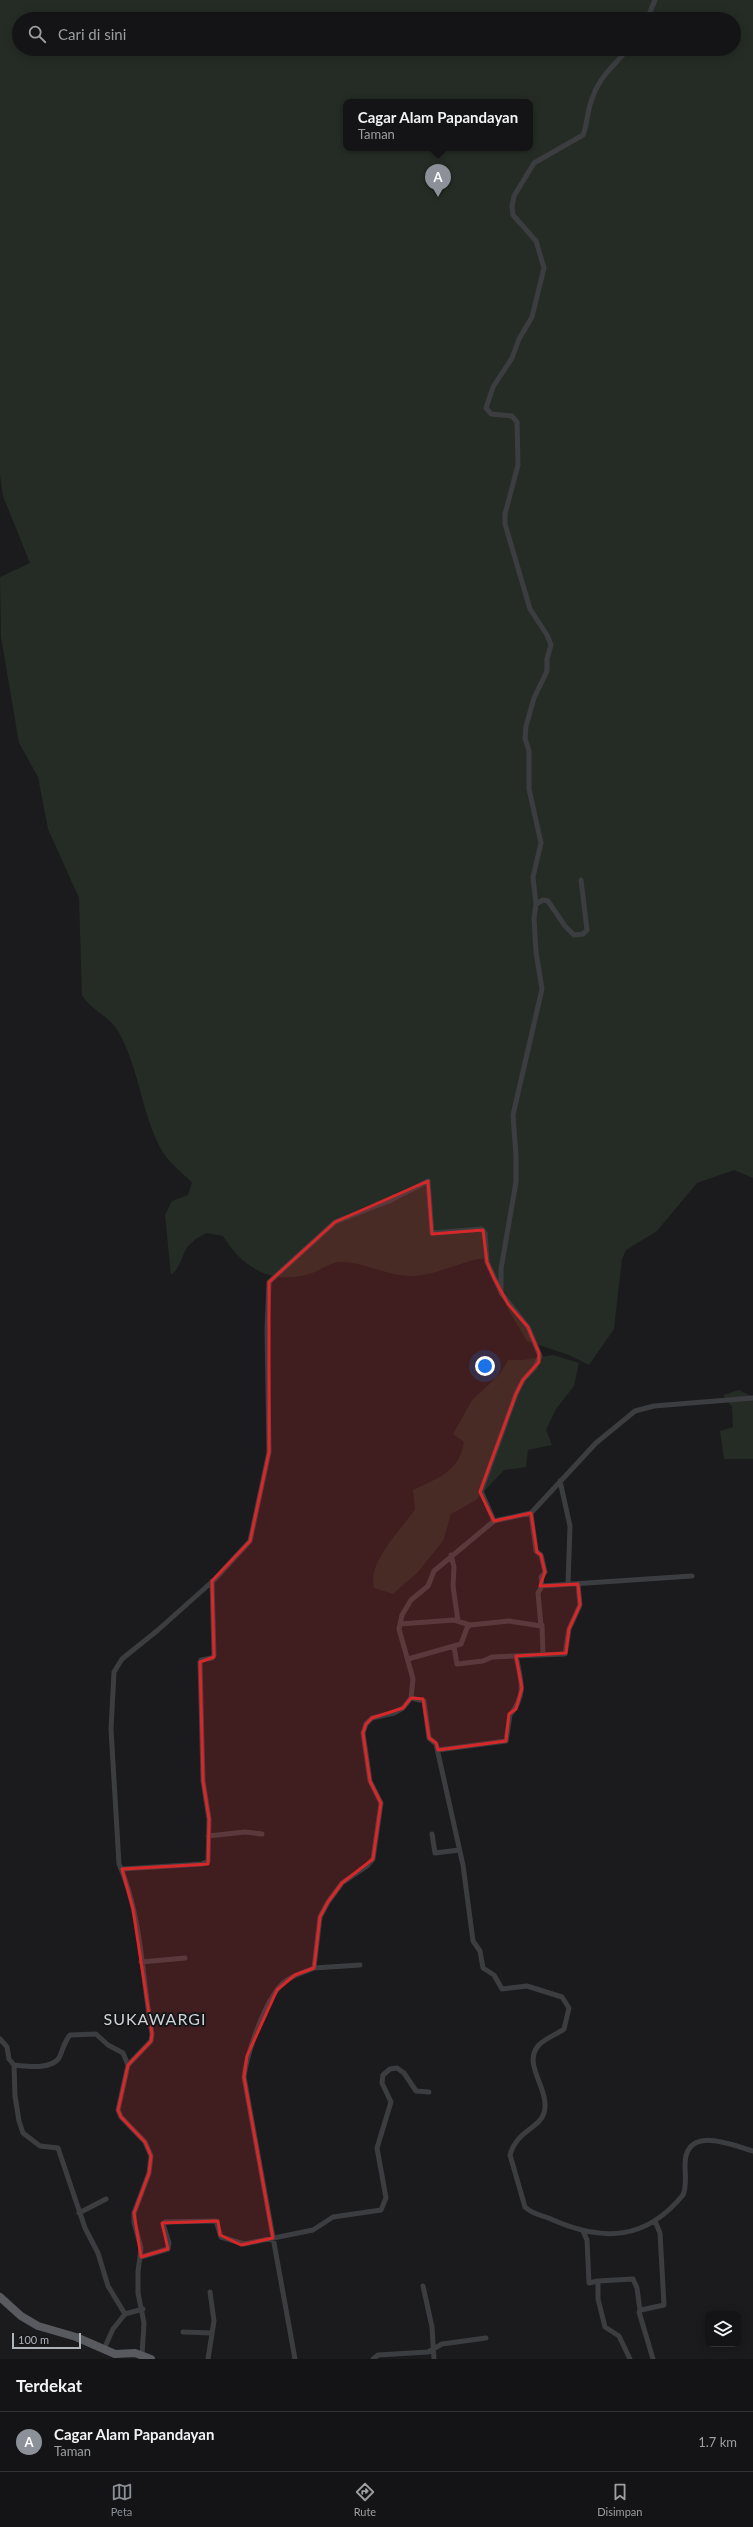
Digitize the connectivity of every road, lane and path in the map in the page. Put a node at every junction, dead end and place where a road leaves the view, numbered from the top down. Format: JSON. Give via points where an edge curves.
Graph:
{"nodes":[{"id":1,"x":655,"y":0,"type":"edge"},
{"id":2,"x":650,"y":12,"type":"edge"},
{"id":3,"x":621,"y":56,"type":"edge"},
{"id":4,"x":581,"y":880,"type":"dead end"},
{"id":5,"x":536,"y":904,"type":"junction"},
{"id":6,"x":501,"y":1293,"type":"junction"},
{"id":7,"x":753,"y":1398,"type":"edge"},
{"id":8,"x":560,"y":1480,"type":"junction"},
{"id":9,"x":532,"y":1513,"type":"junction"},
{"id":10,"x":494,"y":1521,"type":"junction"},
{"id":11,"x":451,"y":1555,"type":"junction"},
{"id":12,"x":692,"y":1576,"type":"dead end"},
{"id":13,"x":212,"y":1581,"type":"junction"},
{"id":14,"x":568,"y":1584,"type":"junction"},
{"id":15,"x":578,"y":1584,"type":"junction"},
{"id":16,"x":542,"y":1586,"type":"junction"},
{"id":17,"x":458,"y":1621,"type":"junction"},
{"id":18,"x":400,"y":1624,"type":"junction"},
{"id":19,"x":470,"y":1625,"type":"junction"},
{"id":20,"x":542,"y":1625,"type":"junction"},
{"id":21,"x":454,"y":1647,"type":"junction"},
{"id":22,"x":543,"y":1655,"type":"junction"},
{"id":23,"x":516,"y":1656,"type":"junction"},
{"id":24,"x":408,"y":1659,"type":"junction"},
{"id":25,"x":411,"y":1698,"type":"junction"},
{"id":26,"x":438,"y":1750,"type":"junction"},
{"id":27,"x":262,"y":1834,"type":"dead end"},
{"id":28,"x":432,"y":1834,"type":"dead end"},
{"id":29,"x":208,"y":1836,"type":"junction"},
{"id":30,"x":459,"y":1850,"type":"junction"},
{"id":31,"x":122,"y":1869,"type":"junction"},
{"id":32,"x":185,"y":1958,"type":"dead end"},
{"id":33,"x":141,"y":1962,"type":"junction"},
{"id":34,"x":360,"y":1965,"type":"dead end"},
{"id":35,"x":314,"y":1968,"type":"junction"},
{"id":36,"x":0,"y":2039,"type":"edge"},
{"id":37,"x":14,"y":2065,"type":"junction"},
{"id":38,"x":128,"y":2065,"type":"junction"},
{"id":39,"x":429,"y":2092,"type":"dead end"},
{"id":40,"x":753,"y":2151,"type":"edge"},
{"id":41,"x":106,"y":2199,"type":"dead end"},
{"id":42,"x":79,"y":2213,"type":"junction"},
{"id":43,"x":655,"y":2221,"type":"junction"},
{"id":44,"x":583,"y":2231,"type":"junction"},
{"id":45,"x":273,"y":2238,"type":"junction"},
{"id":46,"x":141,"y":2257,"type":"junction"},
{"id":47,"x":598,"y":2281,"type":"junction"},
{"id":48,"x":423,"y":2286,"type":"dead end"},
{"id":49,"x":210,"y":2292,"type":"dead end"},
{"id":50,"x":0,"y":2297,"type":"edge"},
{"id":51,"x":142,"y":2308,"type":"junction"},
{"id":52,"x":640,"y":2311,"type":"junction"},
{"id":53,"x":125,"y":2314,"type":"junction"},
{"id":54,"x":183,"y":2332,"type":"dead end"},
{"id":55,"x":212,"y":2333,"type":"junction"},
{"id":56,"x":486,"y":2338,"type":"dead end"},
{"id":57,"x":104,"y":2350,"type":"junction"},
{"id":58,"x":432,"y":2351,"type":"junction"},
{"id":59,"x":142,"y":2355,"type":"junction"},
{"id":60,"x":151,"y":2359,"type":"edge"},
{"id":61,"x":208,"y":2359,"type":"edge"},
{"id":62,"x":295,"y":2359,"type":"edge"},
{"id":63,"x":373,"y":2359,"type":"edge"},
{"id":64,"x":434,"y":2359,"type":"edge"},
{"id":65,"x":630,"y":2359,"type":"edge"},
{"id":66,"x":653,"y":2359,"type":"edge"}],
"edges":[{"from":1,"to":2,"type":"street"},
{"from":3,"to":5,"type":"street","via":[[608,69],[598,85],[590,103],[583,135],[534,163],[514,196],[513,215],[536,241],[544,268],[532,317],[519,339],[512,358],[493,387],[486,408],[491,414],[512,416],[517,422],[518,464],[505,514],[505,524],[529,605],[551,646],[547,671],[534,698],[525,734],[529,751],[530,795],[541,840],[533,877]]},
{"from":4,"to":5,"type":"street","via":[[587,930],[583,934],[574,935],[548,901],[542,900]]},
{"from":5,"to":6,"type":"street","via":[[536,952],[542,989],[513,1115],[516,1182],[502,1269]]},
{"from":6,"to":10,"type":"street","via":[[528,1327],[540,1356],[535,1367],[522,1380],[481,1491]]},
{"from":6,"to":13,"type":"street","via":[[487,1262],[485,1233],[482,1229],[432,1232],[428,1181],[389,1201],[335,1222],[271,1279],[267,1329],[269,1452],[250,1541]]},
{"from":7,"to":8,"type":"street","via":[[638,1409],[596,1442]]},
{"from":8,"to":9,"type":"street"},
{"from":8,"to":14,"type":"street","via":[[570,1526]]},
{"from":9,"to":10,"type":"street"},
{"from":9,"to":16,"type":"street","via":[[536,1550],[541,1556],[545,1570],[541,1577]]},
{"from":10,"to":11,"type":"street"},
{"from":11,"to":17,"type":"street"},
{"from":11,"to":18,"type":"street","via":[[434,1571],[428,1586],[411,1600]]},
{"from":12,"to":15,"type":"street"},
{"from":13,"to":29,"type":"street","via":[[214,1655],[200,1662],[203,1781],[209,1819]]},
{"from":13,"to":31,"type":"street","via":[[122,1659],[114,1672],[112,1729],[118,1849]]},
{"from":14,"to":15,"type":"street"},
{"from":14,"to":16,"type":"street"},
{"from":15,"to":22,"type":"street","via":[[580,1602],[568,1629],[567,1652]]},
{"from":16,"to":20,"type":"street","via":[[538,1593]]},
{"from":17,"to":18,"type":"street"},
{"from":17,"to":19,"type":"street"},
{"from":18,"to":24,"type":"street","via":[[399,1629]]},
{"from":19,"to":20,"type":"street","via":[[509,1621]]},
{"from":19,"to":21,"type":"street","via":[[461,1643]]},
{"from":20,"to":22,"type":"street"},
{"from":21,"to":23,"type":"street","via":[[457,1664],[483,1661],[492,1657]]},
{"from":21,"to":24,"type":"street"},
{"from":22,"to":23,"type":"street"},
{"from":23,"to":26,"type":"street","via":[[522,1688],[516,1709],[510,1715],[506,1741]]},
{"from":24,"to":25,"type":"street","via":[[413,1679]]},
{"from":25,"to":26,"type":"street","via":[[424,1701],[429,1738]]},
{"from":25,"to":35,"type":"street","via":[[403,1708],[372,1718],[366,1724],[364,1733],[370,1781],[381,1803],[373,1859],[342,1883],[328,1902],[320,1917]]},
{"from":26,"to":30,"type":"street"},
{"from":27,"to":29,"type":"street","via":[[245,1832]]},
{"from":28,"to":30,"type":"street","via":[[435,1853]]},
{"from":29,"to":31,"type":"street","via":[[208,1859],[205,1864]]},
{"from":30,"to":44,"type":"street","via":[[473,1941],[480,1951],[483,1968],[494,1975],[502,1989],[527,1986],[562,1998],[569,2008],[564,2029],[538,2047],[533,2059],[536,2075],[544,2090],[544,2113],[540,2120],[521,2134],[510,2155],[525,2207],[536,2214]]},
{"from":31,"to":33,"type":"street","via":[[133,1909]]},
{"from":32,"to":33,"type":"street"},
{"from":33,"to":38,"type":"street","via":[[152,2034],[151,2041]]},
{"from":34,"to":35,"type":"street"},
{"from":35,"to":45,"type":"street","via":[[295,1974],[277,1990],[247,2056],[244,2077]]},
{"from":36,"to":37,"type":"street"},
{"from":37,"to":38,"type":"street","via":[[52,2063],[59,2057],[70,2035],[93,2033],[123,2053]]},
{"from":37,"to":42,"type":"street","via":[[15,2096],[21,2127],[26,2136],[36,2143],[58,2148]]},
{"from":38,"to":46,"type":"street","via":[[119,2114],[138,2132],[151,2156],[149,2173],[134,2213]]},
{"from":39,"to":45,"type":"street","via":[[416,2092],[404,2073],[397,2068],[390,2069],[383,2075],[382,2083],[391,2102],[377,2148],[386,2193],[383,2208],[378,2212],[333,2217],[313,2230]]},
{"from":40,"to":43,"type":"street","via":[[713,2141],[695,2142],[689,2146],[685,2157],[686,2188],[678,2201]]},
{"from":41,"to":42,"type":"street"},
{"from":42,"to":53,"type":"street","via":[[98,2254],[108,2286]]},
{"from":43,"to":44,"type":"street","via":[[637,2230],[600,2233]]},
{"from":43,"to":52,"type":"street","via":[[660,2233],[664,2305]]},
{"from":44,"to":47,"type":"street","via":[[587,2240],[589,2283]]},
{"from":45,"to":46,"type":"street","via":[[241,2245],[220,2235],[216,2222],[173,2221],[163,2223],[169,2243],[168,2249]]},
{"from":45,"to":62,"type":"street"},
{"from":46,"to":51,"type":"street","via":[[138,2286]]},
{"from":47,"to":52,"type":"street","via":[[633,2279]]},
{"from":47,"to":65,"type":"street","via":[[598,2299],[604,2324],[607,2329],[619,2336]]},
{"from":48,"to":58,"type":"street","via":[[432,2327]]},
{"from":49,"to":55,"type":"street"},
{"from":50,"to":57,"type":"main road","via":[[21,2316],[38,2326],[76,2336]]},
{"from":51,"to":53,"type":"street"},
{"from":51,"to":59,"type":"street"},
{"from":52,"to":66,"type":"street"},
{"from":53,"to":57,"type":"street","via":[[113,2329]]},
{"from":54,"to":55,"type":"street"},
{"from":55,"to":61,"type":"street"},
{"from":56,"to":58,"type":"street","via":[[442,2344]]},
{"from":57,"to":59,"type":"main road","via":[[115,2354]]},
{"from":58,"to":63,"type":"street","via":[[378,2355]]},
{"from":58,"to":64,"type":"street"},
{"from":59,"to":60,"type":"main road"}]}
